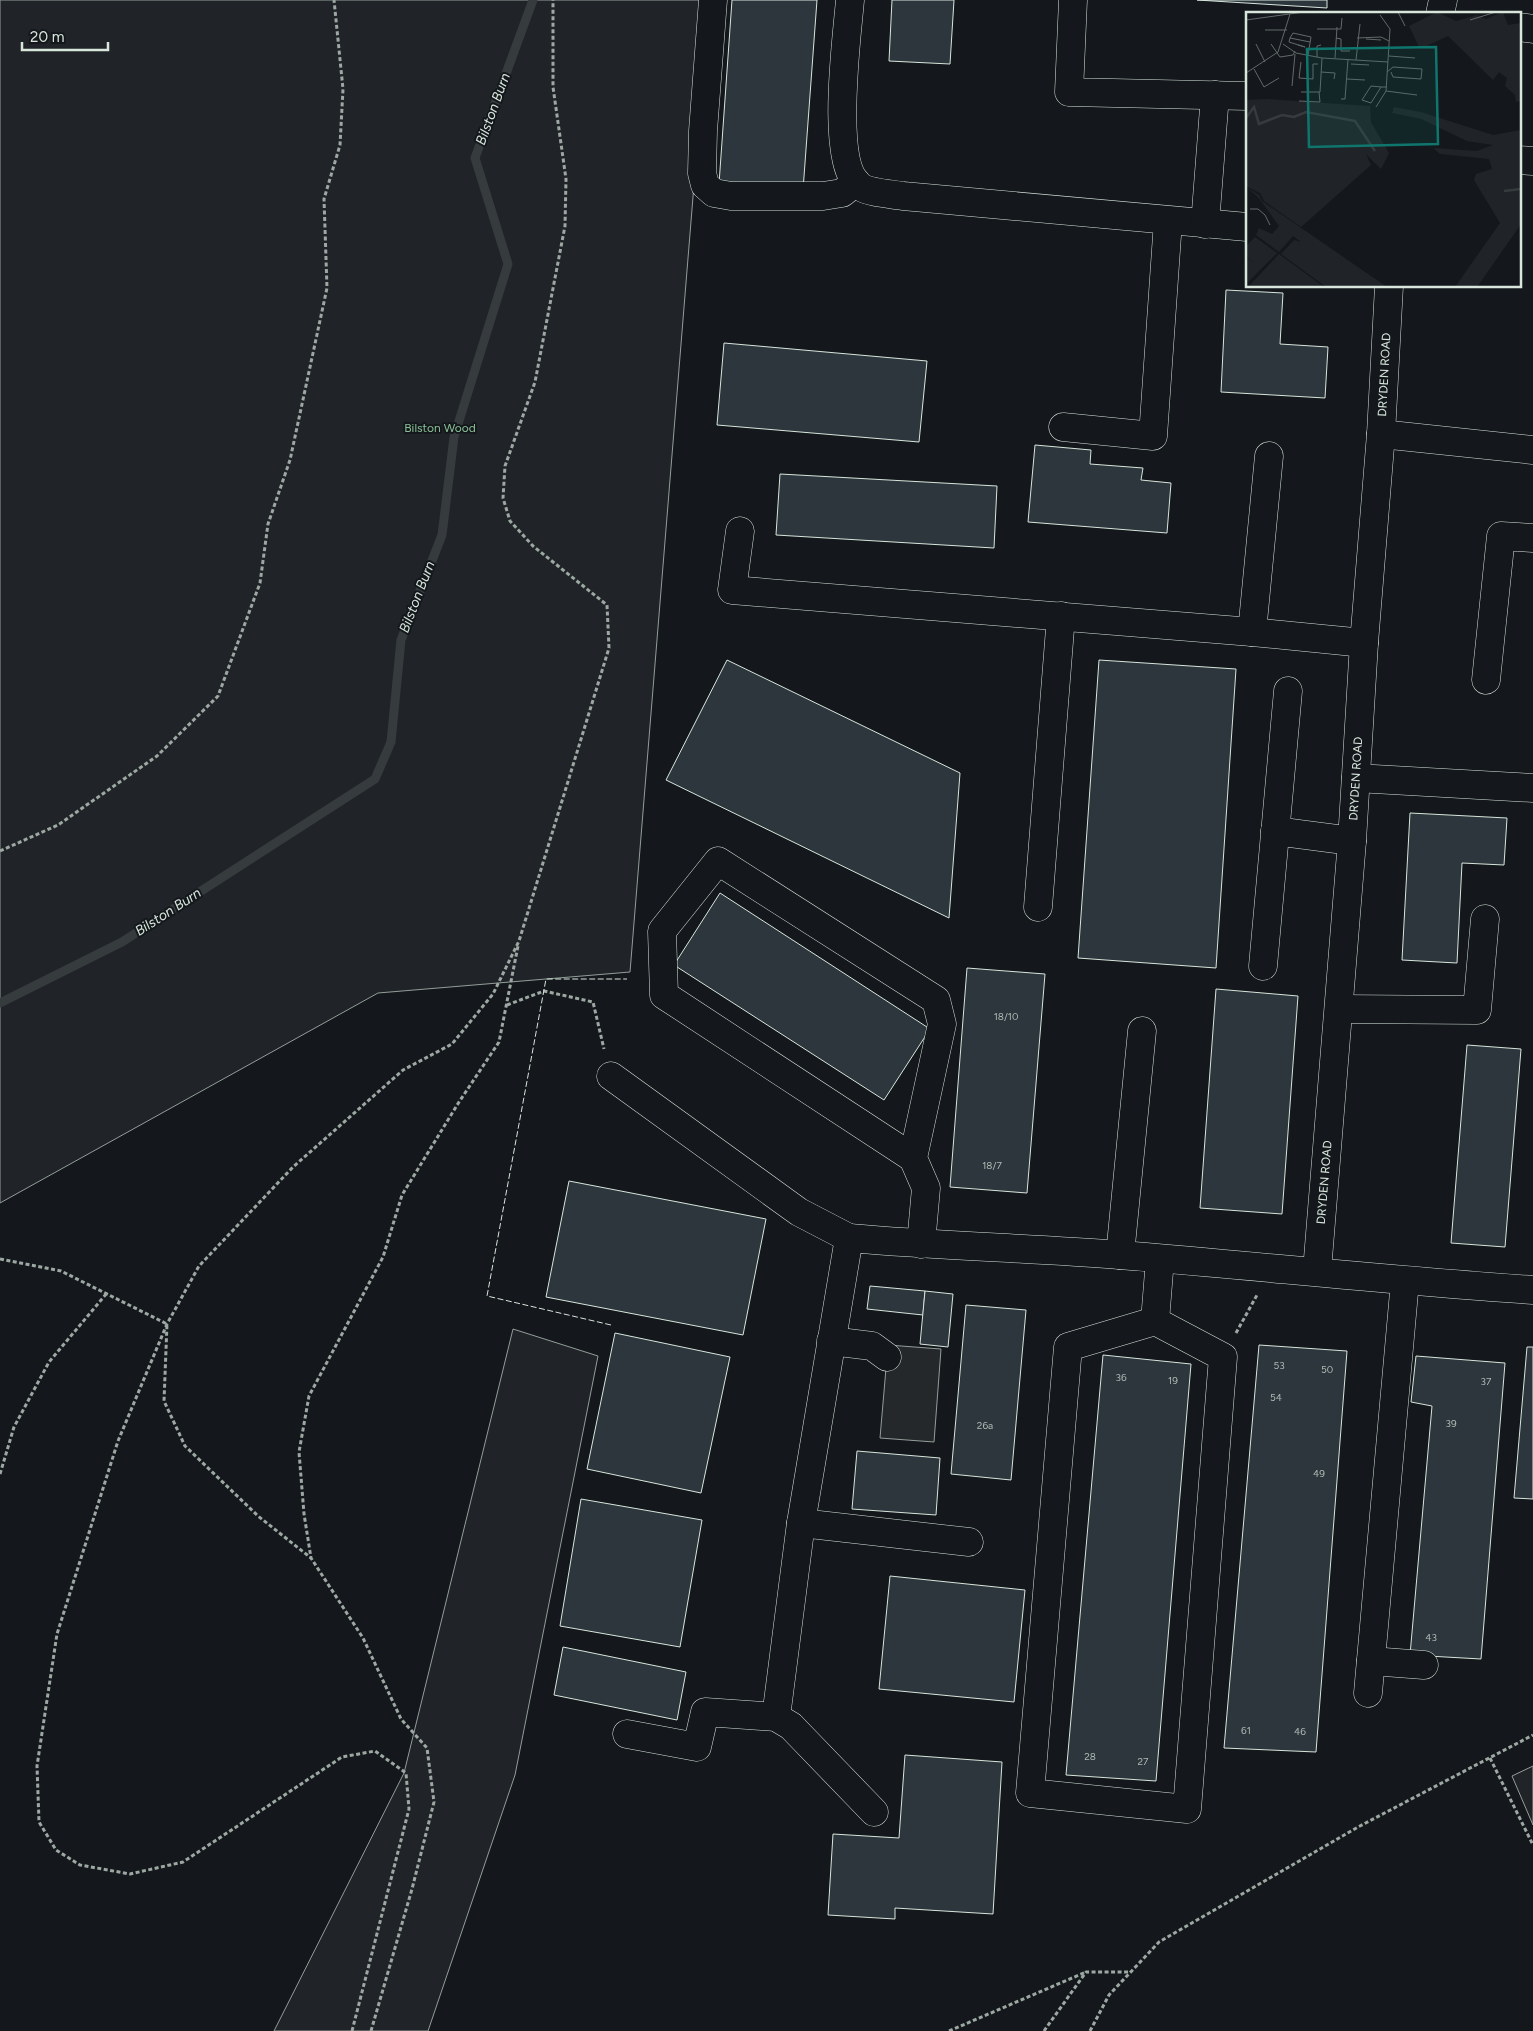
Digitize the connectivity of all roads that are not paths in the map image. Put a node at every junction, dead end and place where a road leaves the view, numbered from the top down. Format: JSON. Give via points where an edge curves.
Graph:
{"nodes":[{"id":1,"x":712,"y":0,"type":"edge"},
{"id":2,"x":850,"y":0,"type":"edge"},
{"id":3,"x":1073,"y":0,"type":"edge"},
{"id":4,"x":1520,"y":27,"type":"edge"},
{"id":5,"x":1533,"y":29,"type":"edge"},
{"id":6,"x":1215,"y":95,"type":"junction"},
{"id":7,"x":1246,"y":96,"type":"edge"},
{"id":8,"x":1520,"y":160,"type":"edge"},
{"id":9,"x":1533,"y":161,"type":"edge"},
{"id":10,"x":856,"y":182,"type":"junction"},
{"id":11,"x":1168,"y":221,"type":"junction"},
{"id":12,"x":1205,"y":224,"type":"junction"},
{"id":13,"x":1246,"y":227,"type":"edge"},
{"id":14,"x":1389,"y":288,"type":"edge"},
{"id":15,"x":1063,"y":427,"type":"dead end"},
{"id":16,"x":1381,"y":434,"type":"junction"},
{"id":17,"x":1533,"y":450,"type":"edge"},
{"id":18,"x":1269,"y":456,"type":"dead end"},
{"id":19,"x":740,"y":532,"type":"dead end"},
{"id":20,"x":1533,"y":538,"type":"edge"},
{"id":21,"x":1061,"y":616,"type":"junction"},
{"id":22,"x":1252,"y":632,"type":"junction"},
{"id":23,"x":1364,"y":643,"type":"junction"},
{"id":24,"x":1486,"y":680,"type":"dead end"},
{"id":25,"x":1288,"y":691,"type":"dead end"},
{"id":26,"x":1356,"y":778,"type":"junction"},
{"id":27,"x":1533,"y":788,"type":"edge"},
{"id":28,"x":1275,"y":831,"type":"junction"},
{"id":29,"x":1352,"y":841,"type":"junction"},
{"id":30,"x":1038,"y":907,"type":"dead end"},
{"id":31,"x":1485,"y":919,"type":"dead end"},
{"id":32,"x":1263,"y":966,"type":"dead end"},
{"id":33,"x":1339,"y":1009,"type":"junction"},
{"id":34,"x":1142,"y":1031,"type":"dead end"},
{"id":35,"x":611,"y":1076,"type":"road end"},
{"id":36,"x":913,"y":1158,"type":"junction"},
{"id":37,"x":849,"y":1238,"type":"junction"},
{"id":38,"x":921,"y":1244,"type":"junction"},
{"id":39,"x":1120,"y":1255,"type":"junction"},
{"id":40,"x":1160,"y":1260,"type":"junction"},
{"id":41,"x":1316,"y":1271,"type":"junction"},
{"id":42,"x":1404,"y":1281,"type":"junction"},
{"id":43,"x":1533,"y":1290,"type":"edge"},
{"id":44,"x":1155,"y":1321,"type":"junction"},
{"id":45,"x":831,"y":1341,"type":"junction"},
{"id":46,"x":887,"y":1357,"type":"dead end"},
{"id":47,"x":801,"y":1523,"type":"junction"},
{"id":48,"x":969,"y":1542,"type":"dead end"},
{"id":49,"x":1371,"y":1662,"type":"junction"},
{"id":50,"x":1424,"y":1665,"type":"dead end"},
{"id":51,"x":1368,"y":1693,"type":"dead end"},
{"id":52,"x":776,"y":1717,"type":"junction"},
{"id":53,"x":627,"y":1734,"type":"dead end"},
{"id":54,"x":874,"y":1812,"type":"dead end"}],
"edges":[{"from":1,"to":10,"type":"street","via":[[703,131],[702,173],[705,185],[714,193],[731,196],[822,196],[842,193]]},
{"from":2,"to":10,"type":"street","via":[[842,116],[844,148],[850,174]]},
{"from":3,"to":6,"type":"street","via":[[1069,92]]},
{"from":4,"to":5,"type":"street"},
{"from":6,"to":7,"type":"street"},
{"from":6,"to":12,"type":"street"},
{"from":8,"to":9,"type":"street"},
{"from":10,"to":11,"type":"street","via":[[862,188],[902,196]]},
{"from":11,"to":12,"type":"street"},
{"from":11,"to":15,"type":"street","via":[[1153,436]]},
{"from":12,"to":13,"type":"street"},
{"from":14,"to":16,"type":"street","name":"DRYDEN ROAD"},
{"from":16,"to":17,"type":"street"},
{"from":16,"to":23,"type":"street","name":"DRYDEN ROAD"},
{"from":18,"to":22,"type":"street"},
{"from":19,"to":21,"type":"street","via":[[732,590]]},
{"from":20,"to":24,"type":"street","via":[[1501,536]]},
{"from":21,"to":22,"type":"street"},
{"from":21,"to":30,"type":"street"},
{"from":22,"to":23,"type":"street"},
{"from":23,"to":26,"type":"street","name":"DRYDEN ROAD"},
{"from":25,"to":28,"type":"street"},
{"from":26,"to":27,"type":"street"},
{"from":26,"to":29,"type":"street","name":"DRYDEN ROAD"},
{"from":28,"to":29,"type":"street"},
{"from":28,"to":32,"type":"street"},
{"from":29,"to":33,"type":"street","name":"DRYDEN ROAD"},
{"from":31,"to":33,"type":"street","via":[[1477,1010]]},
{"from":33,"to":41,"type":"street","name":"DRYDEN ROAD"},
{"from":34,"to":39,"type":"street"},
{"from":35,"to":37,"type":"street","via":[[798,1212]]},
{"from":36,"to":36,"type":"street","via":[[664,994],[662,931],[718,861],[936,1000],[942,1024]]},
{"from":36,"to":38,"type":"street","via":[[926,1188]]},
{"from":37,"to":38,"type":"street"},
{"from":37,"to":45,"type":"street"},
{"from":38,"to":39,"type":"street"},
{"from":39,"to":40,"type":"street"},
{"from":40,"to":41,"type":"street"},
{"from":40,"to":44,"type":"street"},
{"from":41,"to":42,"type":"street"},
{"from":42,"to":43,"type":"street"},
{"from":42,"to":49,"type":"street"},
{"from":44,"to":44,"type":"street","via":[[1223,1357],[1187,1809],[1030,1793],[1068,1347]]},
{"from":45,"to":46,"type":"street","via":[[872,1346]]},
{"from":45,"to":47,"type":"street"},
{"from":47,"to":48,"type":"street"},
{"from":47,"to":52,"type":"street"},
{"from":49,"to":50,"type":"street"},
{"from":49,"to":51,"type":"street"},
{"from":52,"to":53,"type":"street","via":[[705,1712],[697,1747]]},
{"from":52,"to":54,"type":"street","via":[[790,1726]]}]}
